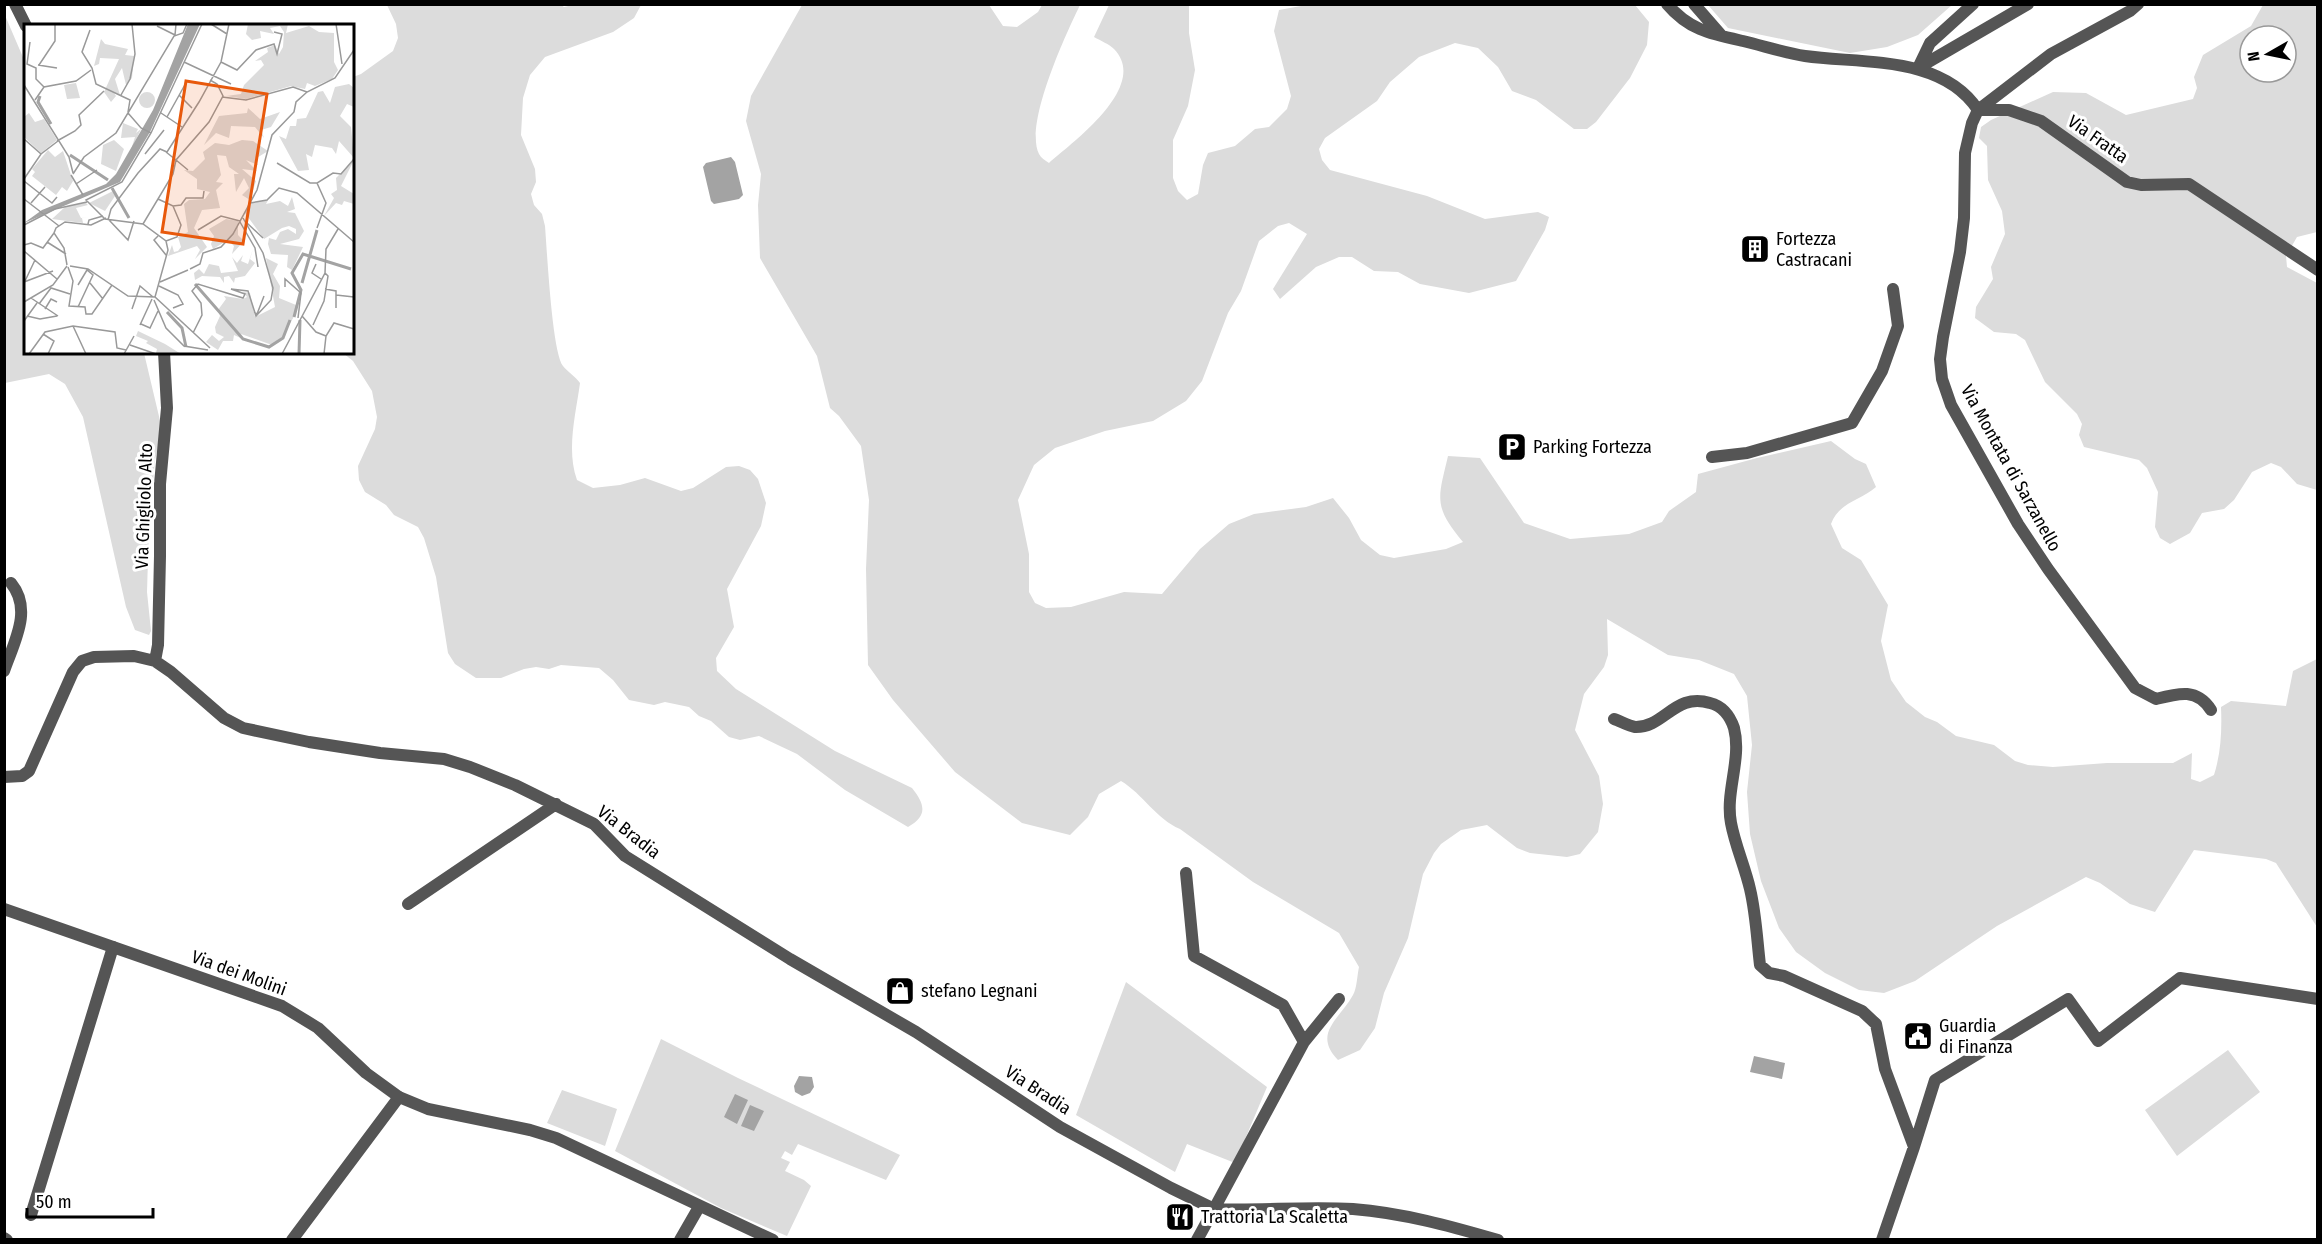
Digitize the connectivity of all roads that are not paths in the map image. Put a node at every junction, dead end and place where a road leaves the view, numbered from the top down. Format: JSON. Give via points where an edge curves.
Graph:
{"nodes":[{"id":1,"x":15,"y":4,"type":"edge"},
{"id":2,"x":1667,"y":4,"type":"edge"},
{"id":3,"x":1695,"y":4,"type":"edge"},
{"id":4,"x":1973,"y":4,"type":"edge"},
{"id":5,"x":2028,"y":4,"type":"edge"},
{"id":6,"x":2138,"y":4,"type":"edge"},
{"id":7,"x":25,"y":24,"type":"edge"},
{"id":8,"x":1722,"y":36,"type":"junction"},
{"id":9,"x":1918,"y":68,"type":"junction"},
{"id":10,"x":1978,"y":110,"type":"junction"},
{"id":11,"x":2318,"y":270,"type":"edge"},
{"id":12,"x":1893,"y":289,"type":"dead end"},
{"id":13,"x":164,"y":354,"type":"edge"},
{"id":14,"x":1712,"y":457,"type":"dead end"},
{"id":15,"x":11,"y":583,"type":"dead end"},
{"id":16,"x":155,"y":661,"type":"junction"},
{"id":17,"x":4,"y":671,"type":"edge"},
{"id":18,"x":2211,"y":710,"type":"dead end"},
{"id":19,"x":1614,"y":719,"type":"dead end"},
{"id":20,"x":4,"y":777,"type":"edge"},
{"id":21,"x":556,"y":804,"type":"junction"},
{"id":22,"x":1186,"y":873,"type":"dead end"},
{"id":23,"x":408,"y":904,"type":"dead end"},
{"id":24,"x":4,"y":909,"type":"edge"},
{"id":25,"x":113,"y":947,"type":"junction"},
{"id":26,"x":1339,"y":999,"type":"dead end"},
{"id":27,"x":2318,"y":999,"type":"edge"},
{"id":28,"x":1304,"y":1042,"type":"junction"},
{"id":29,"x":399,"y":1097,"type":"junction"},
{"id":30,"x":1914,"y":1147,"type":"junction"},
{"id":31,"x":699,"y":1207,"type":"junction"},
{"id":32,"x":1214,"y":1209,"type":"junction"},
{"id":33,"x":31,"y":1215,"type":"dead end"},
{"id":34,"x":292,"y":1239,"type":"edge"},
{"id":35,"x":680,"y":1239,"type":"edge"},
{"id":36,"x":773,"y":1239,"type":"edge"},
{"id":37,"x":1197,"y":1239,"type":"edge"},
{"id":38,"x":1498,"y":1239,"type":"edge"},
{"id":39,"x":1882,"y":1239,"type":"edge"}],
"edges":[{"from":1,"to":7,"type":"street"},
{"from":2,"to":8,"type":"street","via":[[1687,24]]},
{"from":3,"to":8,"type":"street"},
{"from":4,"to":9,"type":"street","via":[[1930,43]]},
{"from":5,"to":9,"type":"street"},
{"from":6,"to":10,"type":"street","via":[[2051,54]]},
{"from":8,"to":9,"type":"street","via":[[1804,56]]},
{"from":9,"to":10,"type":"street","via":[[1958,88]]},
{"from":10,"to":11,"type":"street","name":"Via Fratta","via":[[2008,110],[2041,121],[2127,182],[2188,184]]},
{"from":10,"to":18,"type":"street","name":"Via Montata di Sarzanello","via":[[1965,153],[1960,252],[1940,359],[1951,405],[2018,524],[2135,688],[2156,699],[2196,695]]},
{"from":12,"to":14,"type":"street","via":[[1898,326],[1882,371],[1852,423],[1747,453]]},
{"from":13,"to":16,"type":"street","name":"Via Ghigliolo Alto","via":[[166,408]]},
{"from":15,"to":17,"type":"street","via":[[22,602],[22,618]]},
{"from":16,"to":20,"type":"street","name":"Via Bradia","via":[[134,656],[82,661],[64,690],[29,771],[22,776]]},
{"from":16,"to":21,"type":"street","name":"Via Bradia","via":[[243,728],[330,745],[444,759]]},
{"from":19,"to":30,"type":"street","via":[[1635,727],[1652,723],[1694,699],[1725,711],[1736,743],[1730,789],[1731,822],[1750,889],[1760,966],[1862,1011],[1876,1024],[1885,1069]]},
{"from":21,"to":23,"type":"street"},
{"from":21,"to":32,"type":"street","name":"Via Bradia","via":[[594,824],[625,856],[916,1032],[1060,1127]]},
{"from":22,"to":28,"type":"street","via":[[1194,956],[1283,1005]]},
{"from":24,"to":25,"type":"street","name":"Via dei Molini"},
{"from":25,"to":29,"type":"street","name":"Via dei Molini","via":[[282,1006],[318,1028],[366,1073]]},
{"from":25,"to":33,"type":"street"},
{"from":26,"to":28,"type":"street"},
{"from":27,"to":30,"type":"street","via":[[2180,978],[2098,1041],[2068,999],[1935,1080]]},
{"from":28,"to":32,"type":"street"},
{"from":29,"to":31,"type":"street","name":"Via dei Molini","via":[[428,1109],[556,1138]]},
{"from":29,"to":34,"type":"street"},
{"from":30,"to":39,"type":"street"},
{"from":31,"to":35,"type":"street"},
{"from":31,"to":36,"type":"street","name":"Via dei Molini"},
{"from":32,"to":37,"type":"street"},
{"from":32,"to":38,"type":"street","name":"Via Bradia","via":[[1354,1209],[1427,1220]]}]}
